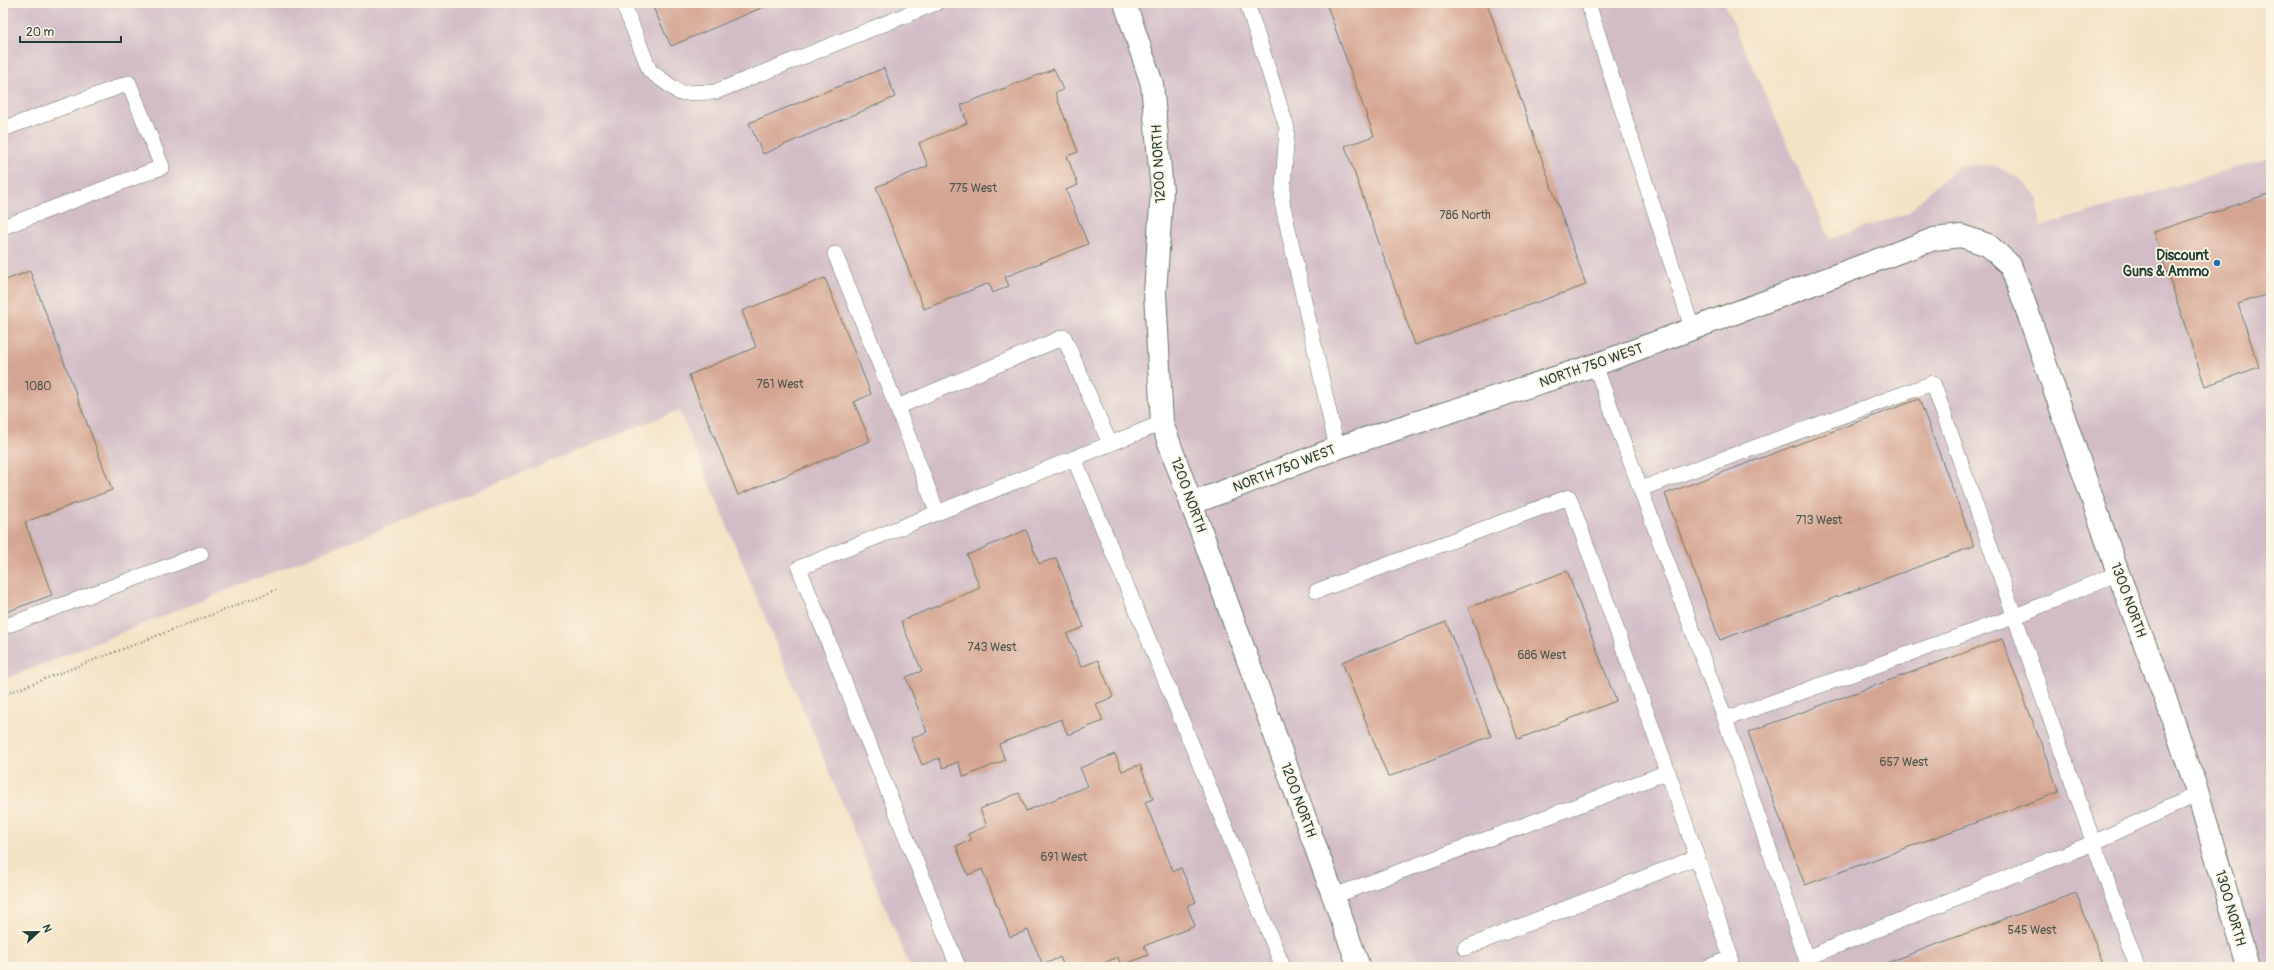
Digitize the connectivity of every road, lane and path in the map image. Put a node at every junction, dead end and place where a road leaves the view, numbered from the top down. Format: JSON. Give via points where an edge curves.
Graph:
{"nodes":[{"id":1,"x":623,"y":3,"type":"edge"},
{"id":2,"x":936,"y":3,"type":"edge"},
{"id":3,"x":1125,"y":3,"type":"edge"},
{"id":4,"x":1247,"y":3,"type":"edge"},
{"id":5,"x":1588,"y":3,"type":"edge"},
{"id":6,"x":3,"y":129,"type":"edge"},
{"id":7,"x":3,"y":227,"type":"edge"},
{"id":8,"x":1988,"y":245,"type":"joint"},
{"id":9,"x":835,"y":254,"type":"dead end"},
{"id":10,"x":1692,"y":328,"type":"junction"},
{"id":11,"x":1595,"y":366,"type":"junction"},
{"id":12,"x":897,"y":407,"type":"junction"},
{"id":13,"x":1162,"y":422,"type":"junction"},
{"id":14,"x":1110,"y":444,"type":"junction"},
{"id":15,"x":1337,"y":448,"type":"junction"},
{"id":16,"x":1074,"y":458,"type":"junction"},
{"id":17,"x":1640,"y":489,"type":"junction"},
{"id":18,"x":1193,"y":503,"type":"junction"},
{"id":19,"x":937,"y":512,"type":"junction"},
{"id":20,"x":201,"y":554,"type":"dead end"},
{"id":21,"x":2118,"y":573,"type":"junction"},
{"id":22,"x":276,"y":590,"type":"dead end"},
{"id":23,"x":1317,"y":592,"type":"dead end"},
{"id":24,"x":2016,"y":616,"type":"junction"},
{"id":25,"x":3,"y":627,"type":"edge"},
{"id":26,"x":3,"y":695,"type":"edge"},
{"id":27,"x":1725,"y":719,"type":"junction"},
{"id":28,"x":1668,"y":772,"type":"junction"},
{"id":29,"x":2198,"y":794,"type":"junction"},
{"id":30,"x":2094,"y":843,"type":"junction"},
{"id":31,"x":1697,"y":857,"type":"junction"},
{"id":32,"x":1334,"y":896,"type":"junction"},
{"id":33,"x":1464,"y":948,"type":"dead end"},
{"id":34,"x":1807,"y":962,"type":"edge"},
{"id":35,"x":958,"y":967,"type":"edge"},
{"id":36,"x":1283,"y":967,"type":"edge"},
{"id":37,"x":1359,"y":967,"type":"edge"},
{"id":38,"x":1708,"y":967,"type":"edge"},
{"id":39,"x":2137,"y":967,"type":"edge"},
{"id":40,"x":2248,"y":967,"type":"edge"}],
"edges":[{"from":1,"to":2,"type":"lane","via":[[650,71],[680,93],[715,92]]},
{"from":3,"to":13,"type":"street","name":"1200 NORTH","via":[[1152,84],[1162,191],[1155,293]]},
{"from":4,"to":15,"type":"lane","via":[[1287,128],[1282,202]]},
{"from":5,"to":10,"type":"lane"},
{"from":6,"to":7,"type":"lane","via":[[129,83],[162,167]]},
{"from":8,"to":10,"type":"street","name":"NORTH 750 WEST","via":[[1961,236],[1934,239]]},
{"from":8,"to":21,"type":"street","name":"1300 NORTH","via":[[2010,265]]},
{"from":9,"to":12,"type":"lane"},
{"from":10,"to":11,"type":"street","name":"NORTH 750 WEST"},
{"from":11,"to":15,"type":"street","name":"NORTH 750 WEST"},
{"from":11,"to":17,"type":"lane"},
{"from":12,"to":14,"type":"lane","via":[[1064,337]]},
{"from":12,"to":19,"type":"lane"},
{"from":13,"to":14,"type":"lane"},
{"from":13,"to":18,"type":"street","name":"1200 NORTH"},
{"from":14,"to":16,"type":"lane"},
{"from":15,"to":18,"type":"street","name":"NORTH 750 WEST"},
{"from":16,"to":19,"type":"lane"},
{"from":16,"to":36,"type":"lane"},
{"from":17,"to":24,"type":"lane","via":[[1933,382]]},
{"from":17,"to":27,"type":"lane"},
{"from":18,"to":32,"type":"street","name":"1200 NORTH"},
{"from":19,"to":35,"type":"lane","via":[[799,568]]},
{"from":20,"to":25,"type":"lane"},
{"from":21,"to":24,"type":"lane"},
{"from":21,"to":29,"type":"street","name":"1300 NORTH"},
{"from":22,"to":26,"type":"path"},
{"from":23,"to":28,"type":"lane","via":[[1569,497]]},
{"from":24,"to":27,"type":"lane"},
{"from":24,"to":30,"type":"lane"},
{"from":27,"to":34,"type":"lane"},
{"from":28,"to":31,"type":"lane"},
{"from":28,"to":32,"type":"lane"},
{"from":29,"to":30,"type":"lane"},
{"from":29,"to":40,"type":"street","name":"1300 NORTH"},
{"from":30,"to":34,"type":"lane"},
{"from":30,"to":39,"type":"lane"},
{"from":31,"to":33,"type":"lane"},
{"from":31,"to":38,"type":"lane","via":[[1731,958]]},
{"from":32,"to":37,"type":"street","name":"1200 NORTH"}]}
